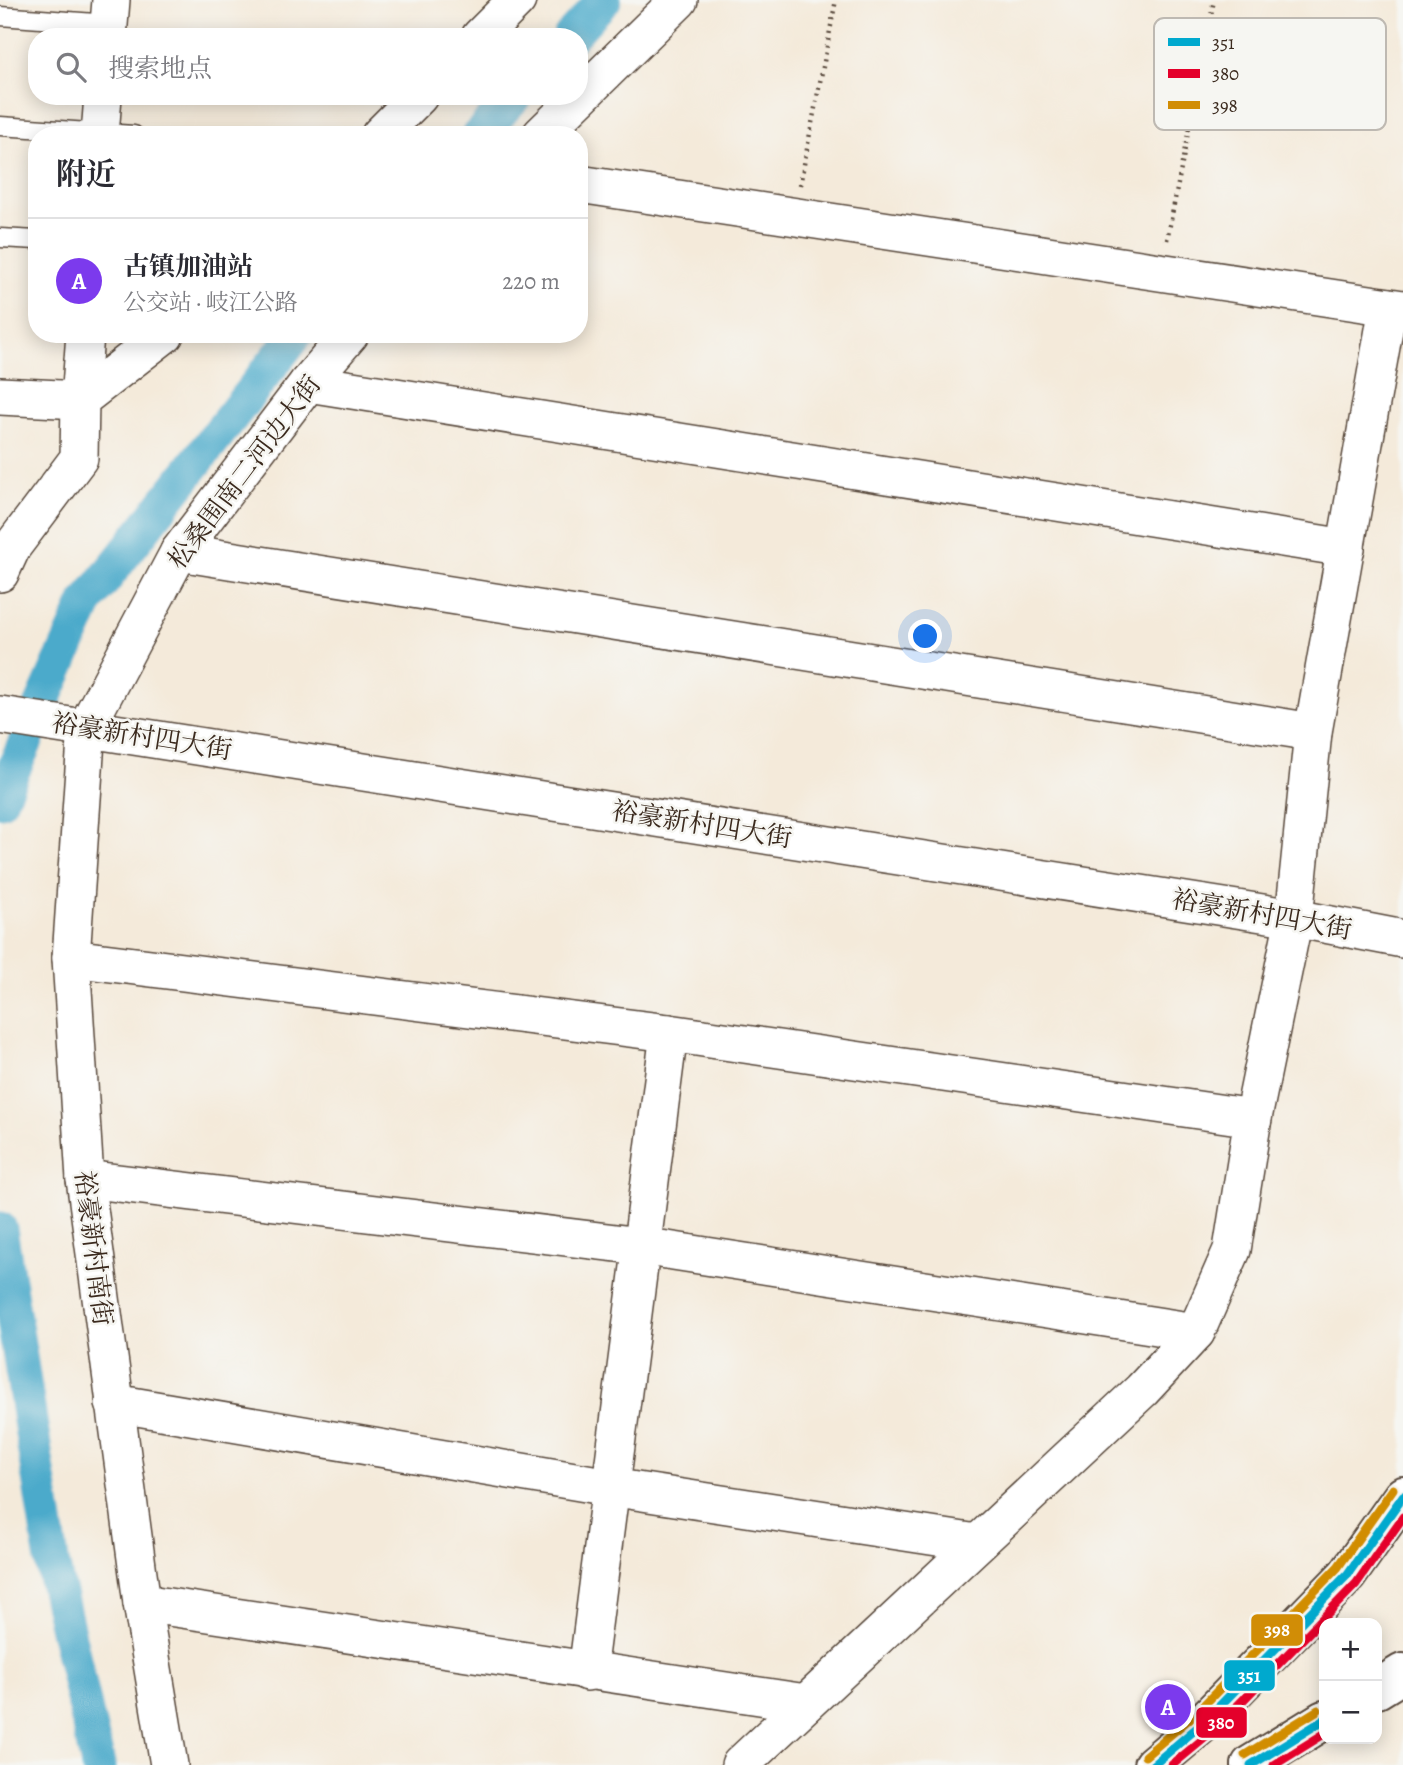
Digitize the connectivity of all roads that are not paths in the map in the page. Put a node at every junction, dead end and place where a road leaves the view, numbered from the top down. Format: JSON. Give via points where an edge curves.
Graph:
{"nodes":[{"id":1,"x":517,"y":0,"type":"edge"},
{"id":2,"x":679,"y":0,"type":"edge"},
{"id":3,"x":0,"y":16,"type":"edge"},
{"id":4,"x":109,"y":20,"type":"edge"},
{"id":5,"x":489,"y":28,"type":"edge"},
{"id":6,"x":588,"y":89,"type":"edge"},
{"id":7,"x":410,"y":105,"type":"edge"},
{"id":8,"x":572,"y":105,"type":"edge"},
{"id":9,"x":110,"y":124,"type":"edge"},
{"id":10,"x":0,"y":126,"type":"edge"},
{"id":11,"x":389,"y":126,"type":"edge"},
{"id":12,"x":550,"y":126,"type":"edge"},
{"id":13,"x":588,"y":185,"type":"edge"},
{"id":14,"x":0,"y":238,"type":"edge"},
{"id":15,"x":28,"y":240,"type":"edge"},
{"id":16,"x":1396,"y":308,"type":"edge"},
{"id":17,"x":84,"y":343,"type":"edge"},
{"id":18,"x":153,"y":343,"type":"edge"},
{"id":19,"x":342,"y":343,"type":"edge"},
{"id":20,"x":308,"y":383,"type":"junction"},
{"id":21,"x":0,"y":396,"type":"edge"},
{"id":22,"x":80,"y":400,"type":"junction"},
{"id":23,"x":1346,"y":548,"type":"junction"},
{"id":24,"x":179,"y":552,"type":"junction"},
{"id":25,"x":0,"y":573,"type":"edge"},
{"id":26,"x":0,"y":715,"type":"edge"},
{"id":27,"x":87,"y":726,"type":"junction"},
{"id":28,"x":1313,"y":732,"type":"junction"},
{"id":29,"x":1294,"y":918,"type":"junction"},
{"id":30,"x":1403,"y":939,"type":"edge"},
{"id":31,"x":71,"y":958,"type":"junction"},
{"id":32,"x":669,"y":1033,"type":"junction"},
{"id":33,"x":1253,"y":1118,"type":"junction"},
{"id":34,"x":85,"y":1179,"type":"junction"},
{"id":35,"x":641,"y":1246,"type":"junction"},
{"id":36,"x":1196,"y":1332,"type":"junction"},
{"id":37,"x":114,"y":1404,"type":"junction"},
{"id":38,"x":610,"y":1487,"type":"junction"},
{"id":39,"x":1403,"y":1496,"type":"edge"},
{"id":40,"x":977,"y":1543,"type":"junction"},
{"id":41,"x":142,"y":1603,"type":"junction"},
{"id":42,"x":587,"y":1672,"type":"junction"},
{"id":43,"x":1403,"y":1673,"type":"edge"},
{"id":44,"x":1382,"y":1686,"type":"edge"},
{"id":45,"x":806,"y":1703,"type":"junction"},
{"id":46,"x":1319,"y":1723,"type":"edge"},
{"id":47,"x":169,"y":1765,"type":"edge"},
{"id":48,"x":740,"y":1765,"type":"edge"},
{"id":49,"x":1153,"y":1765,"type":"edge"},
{"id":50,"x":1251,"y":1765,"type":"edge"}],
"edges":[{"from":1,"to":5,"type":"street"},
{"from":2,"to":6,"type":"street"},
{"from":3,"to":4,"type":"lane"},
{"from":7,"to":11,"type":"street"},
{"from":8,"to":12,"type":"street"},
{"from":9,"to":10,"type":"lane"},
{"from":13,"to":16,"type":"street"},
{"from":14,"to":15,"type":"lane"},
{"from":16,"to":23,"type":"street"},
{"from":17,"to":22,"type":"street"},
{"from":18,"to":22,"type":"street"},
{"from":19,"to":20,"type":"street","name":"松桑围南二河边大街"},
{"from":20,"to":23,"type":"street"},
{"from":20,"to":24,"type":"street","name":"松桑围南二河边大街"},
{"from":21,"to":22,"type":"street"},
{"from":22,"to":25,"type":"street","via":[[79,458],[12,547]]},
{"from":23,"to":28,"type":"street"},
{"from":24,"to":27,"type":"street","name":"松桑围南二河边大街"},
{"from":24,"to":28,"type":"street"},
{"from":26,"to":27,"type":"street","name":"裕豪新村四大街"},
{"from":27,"to":29,"type":"street","name":"裕豪新村四大街"},
{"from":27,"to":31,"type":"street","name":"裕豪新村南街"},
{"from":28,"to":29,"type":"street"},
{"from":29,"to":30,"type":"street","name":"裕豪新村四大街"},
{"from":29,"to":33,"type":"street"},
{"from":31,"to":32,"type":"street"},
{"from":31,"to":34,"type":"street","name":"裕豪新村南街"},
{"from":32,"to":33,"type":"street"},
{"from":32,"to":35,"type":"street"},
{"from":33,"to":36,"type":"street","via":[[1232,1250]]},
{"from":34,"to":35,"type":"street"},
{"from":34,"to":37,"type":"street","name":"裕豪新村南街"},
{"from":35,"to":36,"type":"street"},
{"from":35,"to":38,"type":"street"},
{"from":36,"to":40,"type":"street","via":[[1142,1390]]},
{"from":37,"to":38,"type":"street"},
{"from":37,"to":41,"type":"street","name":"裕豪新村南街"},
{"from":38,"to":40,"type":"street"},
{"from":38,"to":42,"type":"street"},
{"from":39,"to":49,"type":"main road","via":[[1347,1575],[1204,1722]]},
{"from":40,"to":45,"type":"street"},
{"from":41,"to":42,"type":"street"},
{"from":41,"to":47,"type":"street","name":"裕豪新村南街"},
{"from":42,"to":45,"type":"street"},
{"from":43,"to":44,"type":"main road"},
{"from":45,"to":48,"type":"street"},
{"from":46,"to":50,"type":"main road"}]}
